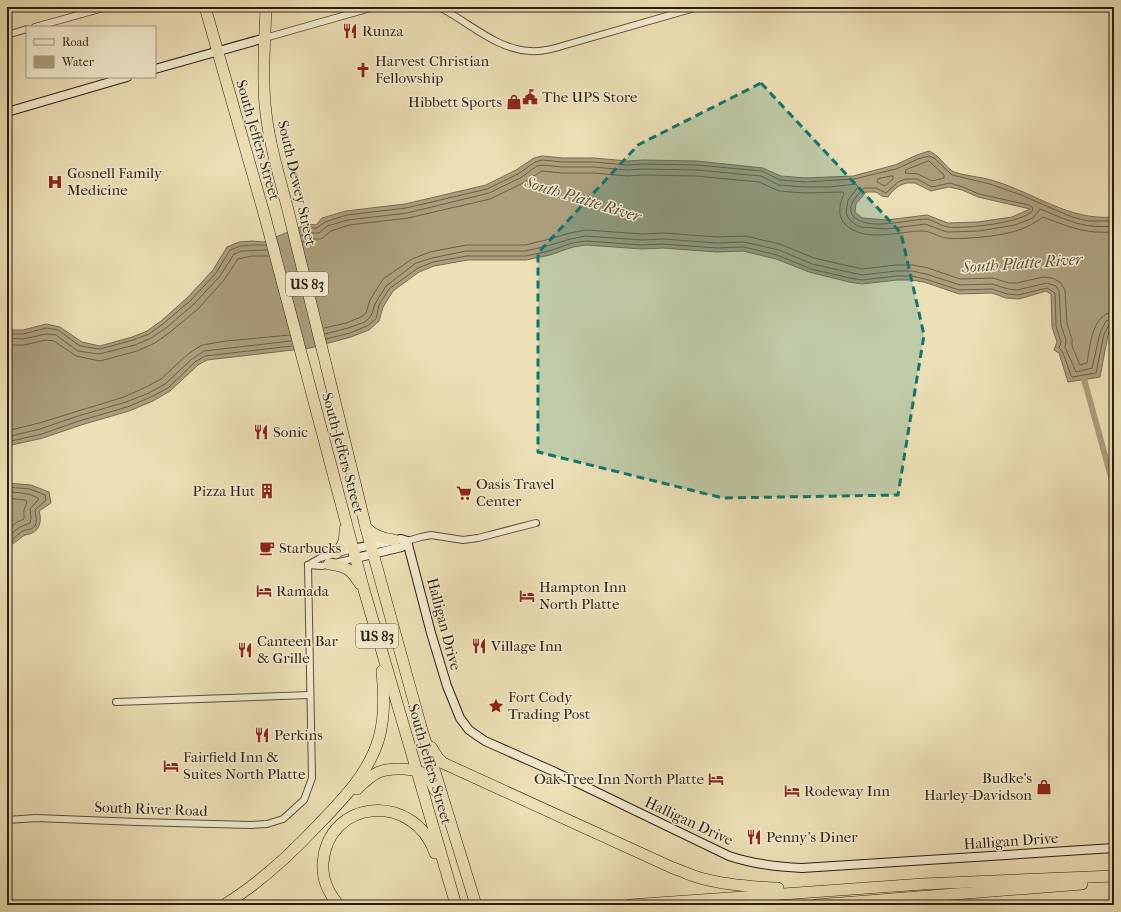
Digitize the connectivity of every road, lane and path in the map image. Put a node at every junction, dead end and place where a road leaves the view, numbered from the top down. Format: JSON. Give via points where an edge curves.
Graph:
{"nodes":[{"id":1,"x":107,"y":7,"type":"edge"},
{"id":2,"x":204,"y":7,"type":"edge"},
{"id":3,"x":266,"y":7,"type":"edge"},
{"id":4,"x":374,"y":7,"type":"edge"},
{"id":5,"x":440,"y":7,"type":"edge"},
{"id":6,"x":698,"y":7,"type":"edge"},
{"id":7,"x":39,"y":26,"type":"edge"},
{"id":8,"x":26,"y":29,"type":"edge"},
{"id":9,"x":7,"y":35,"type":"edge"},
{"id":10,"x":265,"y":38,"type":"junction"},
{"id":11,"x":217,"y":52,"type":"junction"},
{"id":12,"x":156,"y":69,"type":"edge"},
{"id":13,"x":125,"y":78,"type":"edge"},
{"id":14,"x":7,"y":112,"type":"edge"},
{"id":15,"x":326,"y":362,"type":"joint"},
{"id":16,"x":345,"y":517,"type":"junction"},
{"id":17,"x":536,"y":523,"type":"dead end"},
{"id":18,"x":366,"y":528,"type":"junction"},
{"id":19,"x":394,"y":540,"type":"junction"},
{"id":20,"x":407,"y":541,"type":"junction"},
{"id":21,"x":372,"y":550,"type":"junction"},
{"id":22,"x":336,"y":553,"type":"junction"},
{"id":23,"x":354,"y":553,"type":"junction"},
{"id":24,"x":329,"y":564,"type":"junction"},
{"id":25,"x":308,"y":565,"type":"junction"},
{"id":26,"x":364,"y":590,"type":"junction"},
{"id":27,"x":379,"y":641,"type":"junction"},
{"id":28,"x":310,"y":695,"type":"junction"},
{"id":29,"x":116,"y":702,"type":"dead end"},
{"id":30,"x":421,"y":727,"type":"junction"},
{"id":31,"x":416,"y":771,"type":"junction"},
{"id":32,"x":7,"y":820,"type":"edge"},
{"id":33,"x":302,"y":841,"type":"junction"},
{"id":34,"x":456,"y":842,"type":"junction"},
{"id":35,"x":1114,"y":848,"type":"edge"},
{"id":36,"x":1114,"y":876,"type":"edge"},
{"id":37,"x":1114,"y":882,"type":"edge"},
{"id":38,"x":829,"y":890,"type":"junction"},
{"id":39,"x":474,"y":901,"type":"edge"},
{"id":40,"x":455,"y":903,"type":"edge"},
{"id":41,"x":224,"y":905,"type":"edge"},
{"id":42,"x":339,"y":905,"type":"edge"},
{"id":43,"x":630,"y":905,"type":"edge"},
{"id":44,"x":816,"y":905,"type":"edge"}],
"edges":[{"from":1,"to":7,"type":"street"},
{"from":2,"to":11,"type":"highway","name":"South Jeffers Street"},
{"from":3,"to":10,"type":"highway","name":"South Dewey Street","number":"US 83"},
{"from":4,"to":10,"type":"street"},
{"from":5,"to":6,"type":"street","via":[[497,42],[530,51],[562,46]]},
{"from":8,"to":9,"type":"street"},
{"from":10,"to":11,"type":"street"},
{"from":10,"to":15,"type":"highway","name":"South Dewey Street","number":"US 83","via":[[263,77],[267,122]]},
{"from":11,"to":12,"type":"street"},
{"from":11,"to":16,"type":"highway","name":"South Jeffers Street","number":"US 83","via":[[265,217]]},
{"from":13,"to":14,"type":"street"},
{"from":15,"to":18,"type":"highway","name":"South Jeffers Street","number":"US 83"},
{"from":16,"to":22,"type":"highway","via":[[345,540]]},
{"from":16,"to":23,"type":"highway","name":"South Jeffers Street","number":"US 83"},
{"from":17,"to":20,"type":"street","via":[[478,538],[463,540],[431,535]]},
{"from":18,"to":19,"type":"highway","via":[[376,536]]},
{"from":18,"to":21,"type":"highway","name":"South Jeffers Street","number":"US 83"},
{"from":19,"to":20,"type":"street"},
{"from":19,"to":21,"type":"street"},
{"from":20,"to":21,"type":"street","via":[[402,547]]},
{"from":20,"to":35,"type":"street","name":"Halligan Drive","via":[[446,686],[460,718],[469,730],[485,741],[729,856],[775,867],[802,868]]},
{"from":21,"to":23,"type":"street"},
{"from":21,"to":30,"type":"highway","name":"South Jeffers Street","number":"US 83"},
{"from":22,"to":23,"type":"street"},
{"from":22,"to":25,"type":"street"},
{"from":23,"to":24,"type":"street"},
{"from":23,"to":26,"type":"highway","name":"South Jeffers Street","number":"US 83"},
{"from":24,"to":25,"type":"street"},
{"from":24,"to":26,"type":"highway","via":[[347,568]]},
{"from":25,"to":28,"type":"street"},
{"from":26,"to":27,"type":"highway","name":"South Jeffers Street","number":"US 83"},
{"from":27,"to":31,"type":"highway","name":"South Jeffers Street","number":"US 83"},
{"from":27,"to":33,"type":"highway","via":[[384,685],[379,738],[353,788]]},
{"from":28,"to":29,"type":"street"},
{"from":28,"to":32,"type":"street","name":"South River Road","via":[[312,778],[304,800],[283,819],[251,825],[36,818]]},
{"from":30,"to":34,"type":"highway","name":"South Jeffers Street","number":"US 83"},
{"from":30,"to":38,"type":"highway","via":[[435,755],[443,763],[673,868],[700,878],[746,886]]},
{"from":31,"to":33,"type":"highway","via":[[382,770],[373,775]]},
{"from":31,"to":34,"type":"highway","via":[[429,778],[446,825]]},
{"from":31,"to":40,"type":"highway","name":"South Jeffers Street","number":"US 83"},
{"from":33,"to":41,"type":"highway","via":[[275,868]]},
{"from":34,"to":39,"type":"highway","name":"South Jeffers Street","number":"US 83"},
{"from":36,"to":38,"type":"highway"},
{"from":37,"to":44,"type":"highway"},
{"from":38,"to":43,"type":"highway"},
{"from":40,"to":42,"type":"highway","via":[[433,846],[425,833],[399,813],[384,810],[367,811],[348,820],[339,826],[329,841],[324,858],[324,877],[330,894]]}]}
